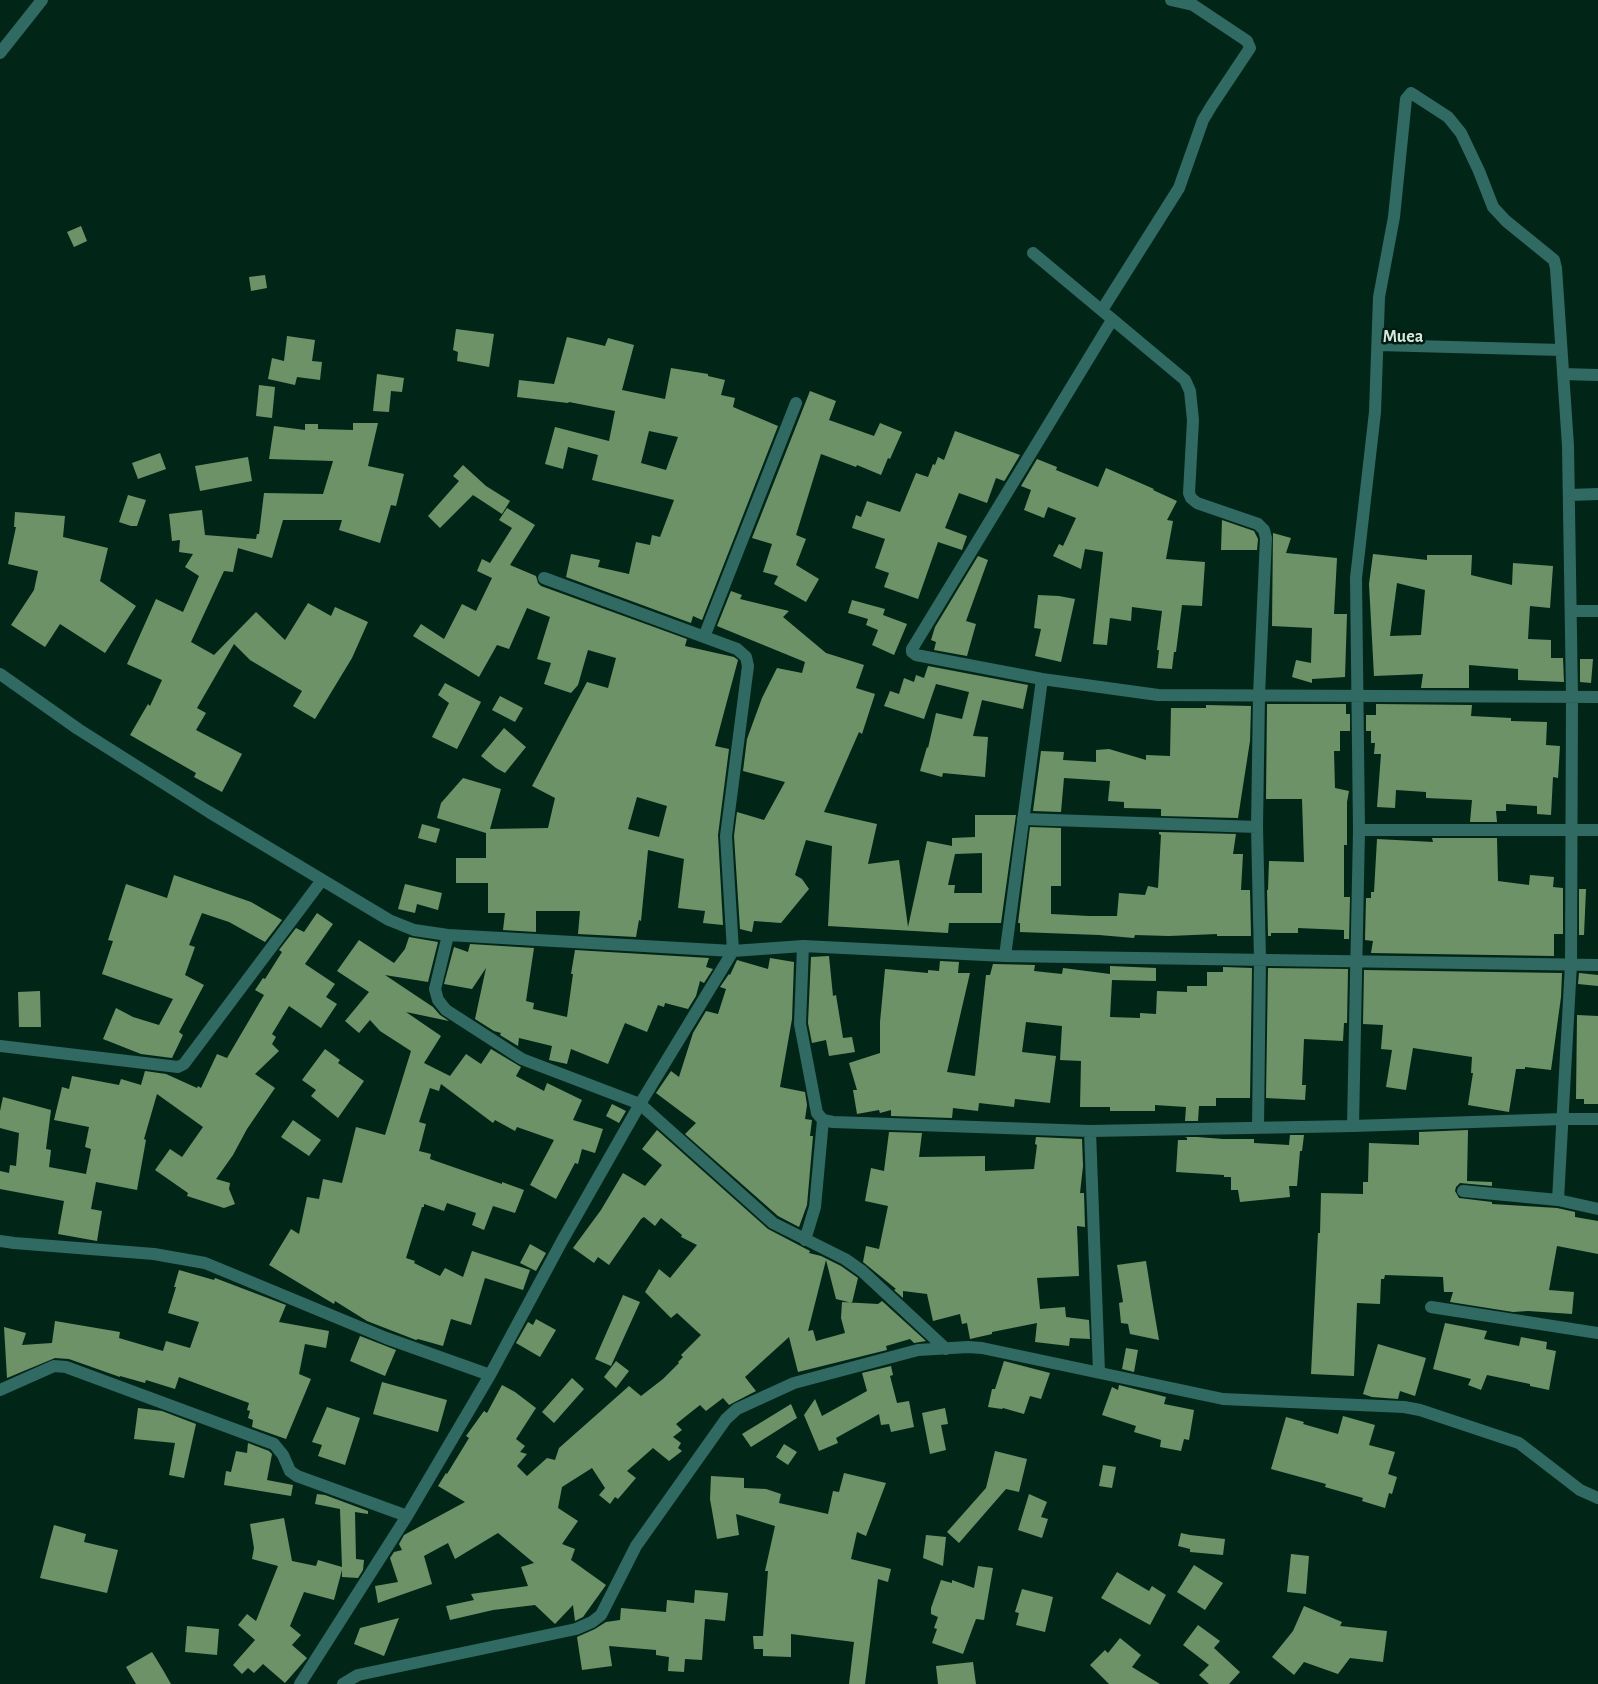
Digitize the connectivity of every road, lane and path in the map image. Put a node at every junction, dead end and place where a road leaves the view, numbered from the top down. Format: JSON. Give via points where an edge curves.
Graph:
{"nodes":[{"id":1,"x":42,"y":0,"type":"edge"},
{"id":2,"x":1171,"y":0,"type":"edge"},
{"id":3,"x":0,"y":53,"type":"edge"},
{"id":4,"x":1033,"y":253,"type":"dead end"},
{"id":5,"x":1102,"y":310,"type":"junction"},
{"id":6,"x":1112,"y":320,"type":"junction"},
{"id":7,"x":1378,"y":345,"type":"junction"},
{"id":8,"x":1562,"y":350,"type":"junction"},
{"id":9,"x":1563,"y":374,"type":"junction"},
{"id":10,"x":1598,"y":375,"type":"edge"},
{"id":11,"x":796,"y":403,"type":"dead end"},
{"id":12,"x":1598,"y":494,"type":"edge"},
{"id":13,"x":1569,"y":495,"type":"junction"},
{"id":14,"x":544,"y":578,"type":"dead end"},
{"id":15,"x":1571,"y":612,"type":"junction"},
{"id":16,"x":1598,"y":612,"type":"edge"},
{"id":17,"x":704,"y":637,"type":"junction"},
{"id":18,"x":0,"y":674,"type":"edge"},
{"id":19,"x":1042,"y":678,"type":"junction"},
{"id":20,"x":1259,"y":695,"type":"junction"},
{"id":21,"x":1358,"y":696,"type":"junction"},
{"id":22,"x":1572,"y":696,"type":"junction"},
{"id":23,"x":1598,"y":697,"type":"edge"},
{"id":24,"x":1023,"y":819,"type":"junction"},
{"id":25,"x":1257,"y":827,"type":"junction"},
{"id":26,"x":1571,"y":829,"type":"junction"},
{"id":27,"x":1359,"y":830,"type":"junction"},
{"id":28,"x":1598,"y":830,"type":"edge"},
{"id":29,"x":322,"y":880,"type":"junction"},
{"id":30,"x":448,"y":935,"type":"junction"},
{"id":31,"x":803,"y":946,"type":"junction"},
{"id":32,"x":734,"y":951,"type":"junction"},
{"id":33,"x":1005,"y":956,"type":"junction"},
{"id":34,"x":1260,"y":959,"type":"junction"},
{"id":35,"x":1356,"y":960,"type":"junction"},
{"id":36,"x":1571,"y":964,"type":"junction"},
{"id":37,"x":1598,"y":965,"type":"edge"},
{"id":38,"x":0,"y":1046,"type":"edge"},
{"id":39,"x":640,"y":1104,"type":"junction"},
{"id":40,"x":1563,"y":1119,"type":"junction"},
{"id":41,"x":1598,"y":1119,"type":"edge"},
{"id":42,"x":823,"y":1120,"type":"junction"},
{"id":43,"x":1353,"y":1126,"type":"junction"},
{"id":44,"x":1258,"y":1127,"type":"junction"},
{"id":45,"x":1090,"y":1131,"type":"junction"},
{"id":46,"x":1462,"y":1191,"type":"dead end"},
{"id":47,"x":1558,"y":1200,"type":"junction"},
{"id":48,"x":1598,"y":1210,"type":"edge"},
{"id":49,"x":806,"y":1240,"type":"junction"},
{"id":50,"x":0,"y":1241,"type":"edge"},
{"id":51,"x":1431,"y":1307,"type":"dead end"},
{"id":52,"x":1598,"y":1333,"type":"edge"},
{"id":53,"x":946,"y":1348,"type":"junction"},
{"id":54,"x":1099,"y":1372,"type":"junction"},
{"id":55,"x":490,"y":1375,"type":"junction"},
{"id":56,"x":0,"y":1390,"type":"edge"},
{"id":57,"x":1598,"y":1498,"type":"edge"},
{"id":58,"x":407,"y":1516,"type":"junction"},
{"id":59,"x":300,"y":1684,"type":"edge"},
{"id":60,"x":343,"y":1684,"type":"edge"}],
"edges":[{"from":1,"to":3,"type":"street"},
{"from":2,"to":5,"type":"street","via":[[1193,5],[1247,41],[1250,48],[1203,120],[1179,188]]},
{"from":4,"to":5,"type":"street"},
{"from":5,"to":6,"type":"street"},
{"from":6,"to":19,"type":"street","via":[[911,650],[916,655]]},
{"from":6,"to":20,"type":"street","via":[[1188,385],[1193,420],[1191,498],[1258,524],[1264,530]]},
{"from":7,"to":8,"type":"street"},
{"from":7,"to":8,"type":"street","via":[[1381,280],[1394,217],[1406,99],[1411,93],[1448,117],[1460,133],[1494,206],[1506,221],[1554,260]]},
{"from":7,"to":21,"type":"street","via":[[1375,412],[1356,578]]},
{"from":8,"to":9,"type":"street"},
{"from":9,"to":10,"type":"street"},
{"from":9,"to":13,"type":"street"},
{"from":11,"to":17,"type":"street"},
{"from":12,"to":13,"type":"street"},
{"from":13,"to":15,"type":"street"},
{"from":14,"to":17,"type":"street"},
{"from":15,"to":16,"type":"street"},
{"from":15,"to":22,"type":"street"},
{"from":17,"to":32,"type":"street","via":[[738,649],[746,657],[748,666],[726,836]]},
{"from":18,"to":29,"type":"street","via":[[78,729]]},
{"from":19,"to":20,"type":"street","via":[[1158,695]]},
{"from":19,"to":24,"type":"street"},
{"from":20,"to":21,"type":"street"},
{"from":20,"to":25,"type":"street"},
{"from":21,"to":22,"type":"street"},
{"from":21,"to":27,"type":"street"},
{"from":22,"to":23,"type":"street"},
{"from":22,"to":26,"type":"street"},
{"from":24,"to":25,"type":"street"},
{"from":24,"to":33,"type":"street"},
{"from":25,"to":34,"type":"street"},
{"from":26,"to":27,"type":"street"},
{"from":26,"to":28,"type":"street"},
{"from":26,"to":36,"type":"street"},
{"from":27,"to":35,"type":"street"},
{"from":29,"to":30,"type":"street","via":[[388,920],[414,930]]},
{"from":29,"to":38,"type":"street","via":[[178,1068]]},
{"from":30,"to":32,"type":"street"},
{"from":30,"to":39,"type":"street","via":[[435,988],[438,1000],[446,1010],[522,1059]]},
{"from":31,"to":32,"type":"street"},
{"from":31,"to":33,"type":"street"},
{"from":31,"to":42,"type":"street","via":[[800,1024],[816,1113]]},
{"from":32,"to":39,"type":"street"},
{"from":33,"to":34,"type":"street"},
{"from":34,"to":35,"type":"street"},
{"from":34,"to":44,"type":"street"},
{"from":35,"to":36,"type":"street"},
{"from":35,"to":43,"type":"street"},
{"from":36,"to":37,"type":"street"},
{"from":36,"to":40,"type":"street"},
{"from":39,"to":49,"type":"street","via":[[773,1223]]},
{"from":39,"to":55,"type":"street"},
{"from":40,"to":41,"type":"street"},
{"from":40,"to":43,"type":"street"},
{"from":40,"to":47,"type":"street"},
{"from":42,"to":45,"type":"street"},
{"from":42,"to":49,"type":"street","via":[[815,1207]]},
{"from":43,"to":44,"type":"street"},
{"from":44,"to":45,"type":"street"},
{"from":45,"to":54,"type":"street"},
{"from":46,"to":47,"type":"street"},
{"from":47,"to":48,"type":"street"},
{"from":49,"to":53,"type":"street","via":[[862,1271]]},
{"from":50,"to":55,"type":"street","via":[[154,1254],[205,1263],[386,1338]]},
{"from":51,"to":52,"type":"street"},
{"from":53,"to":54,"type":"street","via":[[982,1348]]},
{"from":53,"to":60,"type":"street","via":[[918,1350],[794,1383],[737,1409],[726,1419],[636,1546],[601,1615],[592,1622],[576,1629],[358,1675]]},
{"from":54,"to":57,"type":"street","via":[[1223,1399],[1420,1410],[1519,1443],[1580,1490]]},
{"from":55,"to":58,"type":"street"},
{"from":56,"to":58,"type":"street","via":[[54,1366],[66,1366],[274,1444],[290,1471],[297,1476]]},
{"from":58,"to":59,"type":"street"}]}
